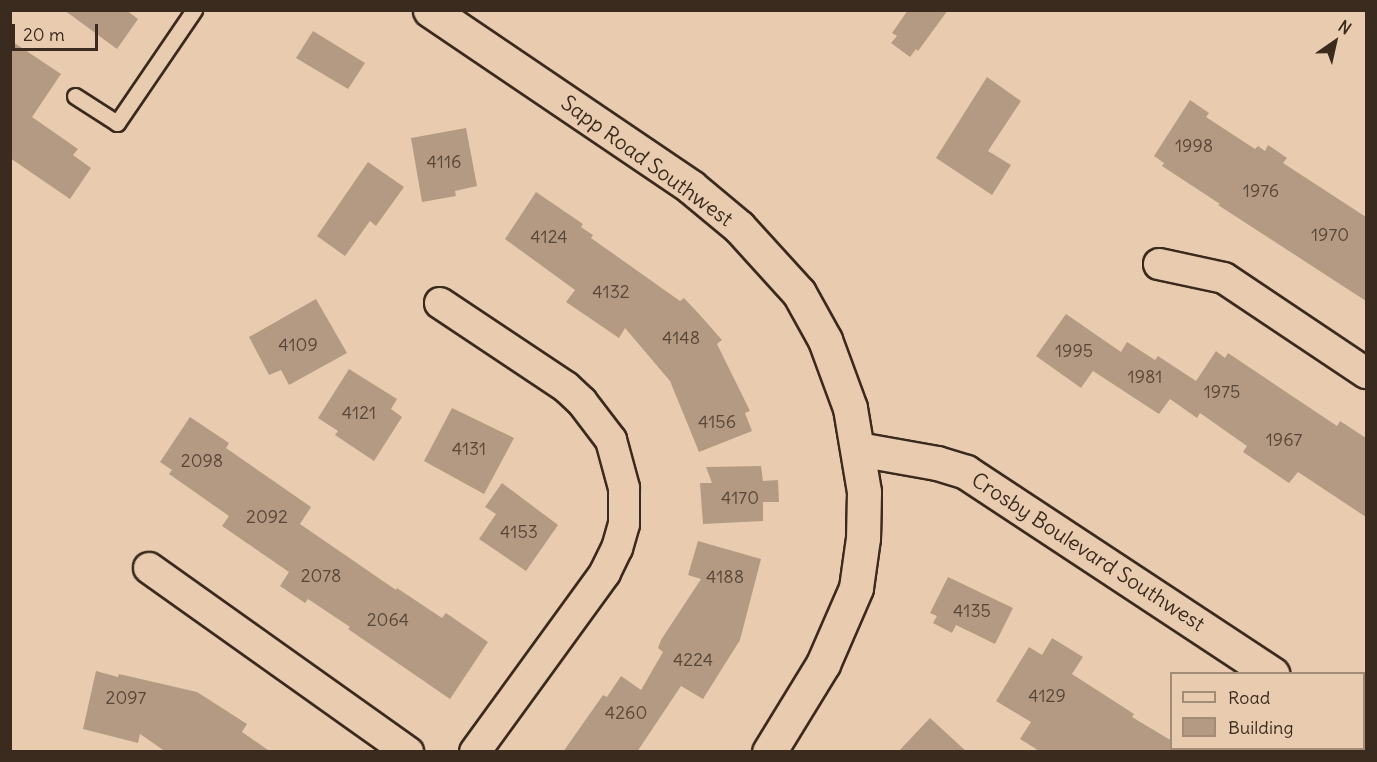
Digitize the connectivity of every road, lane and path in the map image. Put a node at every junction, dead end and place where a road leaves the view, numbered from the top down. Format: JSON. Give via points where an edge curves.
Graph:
{"nodes":[{"id":1,"x":194,"y":10,"type":"edge"},
{"id":2,"x":430,"y":10,"type":"edge"},
{"id":3,"x":75,"y":96,"type":"dead end"},
{"id":4,"x":1159,"y":264,"type":"dead end"},
{"id":5,"x":440,"y":303,"type":"dead end"},
{"id":6,"x":1366,"y":373,"type":"edge"},
{"id":7,"x":858,"y":449,"type":"junction"},
{"id":8,"x":149,"y":568,"type":"dead end"},
{"id":9,"x":1269,"y":672,"type":"edge"},
{"id":10,"x":408,"y":752,"type":"edge"},
{"id":11,"x":475,"y":752,"type":"edge"},
{"id":12,"x":769,"y":752,"type":"edge"}],
"edges":[{"from":1,"to":3,"type":"lane","via":[[117,123]]},
{"from":2,"to":7,"type":"street","name":"Sapp Road Southwest","via":[[691,187],[739,227],[800,293],[825,340],[850,408]]},
{"from":4,"to":6,"type":"street","via":[[1224,278]]},
{"from":5,"to":11,"type":"street","via":[[566,387],[582,402],[611,440],[624,488],[624,524],[605,573]]},
{"from":7,"to":9,"type":"street","name":"Crosby Boulevard Southwest","via":[[966,472]]},
{"from":7,"to":12,"type":"street","name":"Sapp Road Southwest","via":[[864,492],[856,588],[823,664]]},
{"from":8,"to":10,"type":"street"}]}
